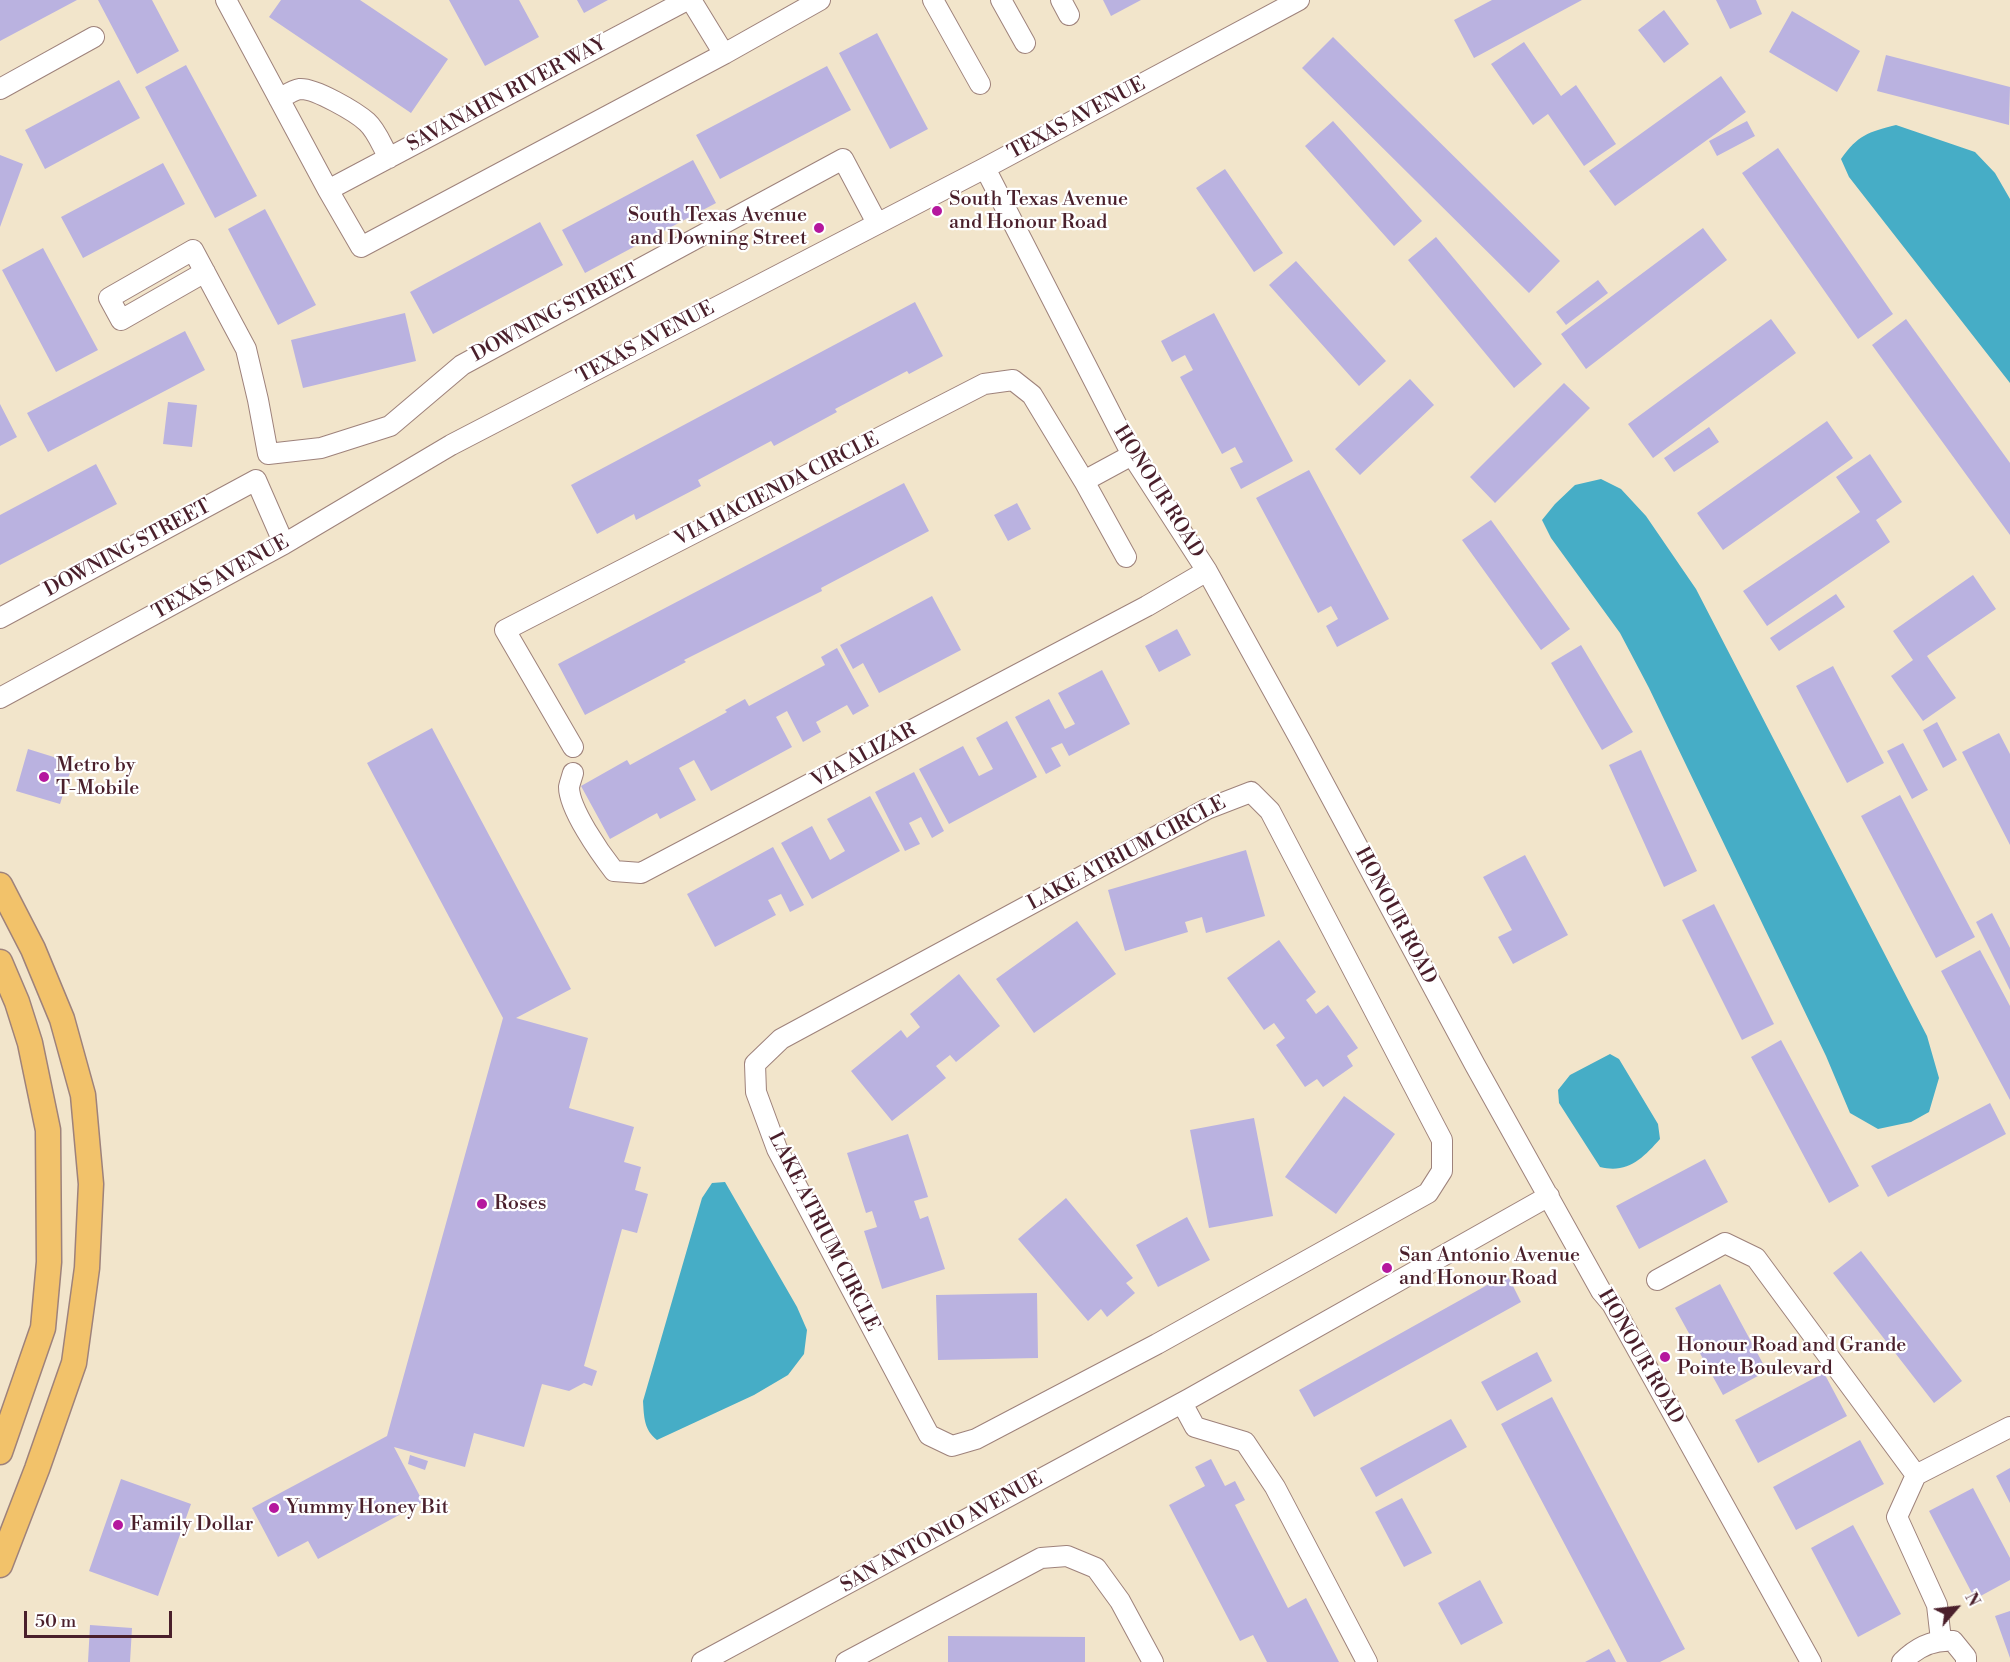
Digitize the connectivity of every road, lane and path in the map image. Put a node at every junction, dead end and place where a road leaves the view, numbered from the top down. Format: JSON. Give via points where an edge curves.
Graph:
{"nodes":[{"id":1,"x":226,"y":0,"type":"edge"},
{"id":2,"x":689,"y":0,"type":"edge"},
{"id":3,"x":820,"y":0,"type":"edge"},
{"id":4,"x":933,"y":0,"type":"edge"},
{"id":5,"x":1001,"y":0,"type":"edge"},
{"id":6,"x":1299,"y":0,"type":"edge"},
{"id":7,"x":94,"y":37,"type":"dead end"},
{"id":8,"x":1025,"y":43,"type":"dead end"},
{"id":9,"x":724,"y":54,"type":"junction"},
{"id":10,"x":980,"y":84,"type":"dead end"},
{"id":11,"x":0,"y":89,"type":"edge"},
{"id":12,"x":279,"y":99,"type":"junction"},
{"id":13,"x":389,"y":158,"type":"junction"},
{"id":14,"x":985,"y":168,"type":"junction"},
{"id":15,"x":328,"y":190,"type":"junction"},
{"id":16,"x":877,"y":223,"type":"junction"},
{"id":17,"x":205,"y":272,"type":"dead end"},
{"id":18,"x":1132,"y":455,"type":"junction"},
{"id":19,"x":1084,"y":481,"type":"junction"},
{"id":20,"x":284,"y":544,"type":"junction"},
{"id":21,"x":1126,"y":557,"type":"dead end"},
{"id":22,"x":1207,"y":571,"type":"junction"},
{"id":23,"x":0,"y":618,"type":"edge"},
{"id":24,"x":0,"y":698,"type":"edge"},
{"id":25,"x":573,"y":747,"type":"dead end"},
{"id":26,"x":573,"y":773,"type":"dead end"},
{"id":27,"x":0,"y":885,"type":"edge"},
{"id":28,"x":0,"y":962,"type":"edge"},
{"id":29,"x":1549,"y":1196,"type":"junction"},
{"id":30,"x":49,"y":1262,"type":"junction"},
{"id":31,"x":87,"y":1268,"type":"junction"},
{"id":32,"x":1657,"y":1280,"type":"dead end"},
{"id":33,"x":1182,"y":1403,"type":"junction"},
{"id":34,"x":2010,"y":1427,"type":"edge"},
{"id":35,"x":976,"y":1438,"type":"joint"},
{"id":36,"x":0,"y":1452,"type":"edge"},
{"id":37,"x":1917,"y":1475,"type":"junction"},
{"id":38,"x":0,"y":1565,"type":"edge"},
{"id":39,"x":1941,"y":1640,"type":"junction"},
{"id":40,"x":702,"y":1662,"type":"edge"},
{"id":41,"x":846,"y":1662,"type":"edge"},
{"id":42,"x":1153,"y":1662,"type":"edge"},
{"id":43,"x":1367,"y":1662,"type":"edge"},
{"id":44,"x":1811,"y":1662,"type":"edge"},
{"id":45,"x":1902,"y":1662,"type":"edge"},
{"id":46,"x":1966,"y":1662,"type":"edge"}],
"edges":[{"from":1,"to":12,"type":"street"},
{"from":2,"to":9,"type":"street"},
{"from":2,"to":13,"type":"street","name":"SAVANAHN RIVER WAY"},
{"from":3,"to":9,"type":"street"},
{"from":4,"to":10,"type":"street"},
{"from":5,"to":8,"type":"street"},
{"from":6,"to":14,"type":"street","name":"TEXAS AVENUE"},
{"from":7,"to":11,"type":"street"},
{"from":9,"to":15,"type":"street","via":[[362,247]]},
{"from":12,"to":13,"type":"street","via":[[297,90],[308,89],[323,95],[366,121]]},
{"from":12,"to":15,"type":"street"},
{"from":13,"to":15,"type":"street","name":"SAVANAHN RIVER WAY"},
{"from":14,"to":16,"type":"street","name":"TEXAS AVENUE"},
{"from":14,"to":18,"type":"street","name":"HONOUR ROAD"},
{"from":16,"to":17,"type":"street","name":"DOWNING STREET","via":[[843,159],[462,365],[390,426],[321,448],[268,454],[246,350]]},
{"from":16,"to":20,"type":"street","name":"TEXAS AVENUE","via":[[451,445]]},
{"from":18,"to":19,"type":"street"},
{"from":18,"to":22,"type":"street","name":"HONOUR ROAD"},
{"from":19,"to":21,"type":"street"},
{"from":19,"to":25,"type":"street","name":"VIA HACIENDA CIRCLE","via":[[1032,395],[1013,380],[984,384],[505,630]]},
{"from":20,"to":23,"type":"street","name":"DOWNING STREET","via":[[256,480]]},
{"from":20,"to":24,"type":"street","name":"TEXAS AVENUE"},
{"from":22,"to":26,"type":"street","name":"VIA ALIZAR","via":[[641,873],[614,871],[596,848],[569,788]]},
{"from":22,"to":29,"type":"street","name":"HONOUR ROAD"},
{"from":27,"to":31,"type":"main road","via":[[33,949],[62,1019],[83,1095],[91,1184]]},
{"from":28,"to":30,"type":"main road","via":[[30,1043],[48,1130]]},
{"from":29,"to":33,"type":"street","name":"SAN ANTONIO AVENUE"},
{"from":29,"to":44,"type":"street","name":"HONOUR ROAD"},
{"from":30,"to":31,"type":"main road"},
{"from":30,"to":36,"type":"main road","via":[[43,1328]]},
{"from":31,"to":38,"type":"main road","via":[[74,1363]]},
{"from":32,"to":37,"type":"street","via":[[1725,1243],[1756,1258]]},
{"from":33,"to":40,"type":"street","name":"SAN ANTONIO AVENUE"},
{"from":33,"to":43,"type":"street","via":[[1195,1427],[1245,1442],[1275,1487]]},
{"from":34,"to":37,"type":"street"},
{"from":35,"to":35,"type":"street","name":"LAKE ATRIUM CIRCLE","via":[[1157,1344],[1428,1193],[1442,1171],[1442,1140],[1270,811],[1251,792],[1207,809],[781,1039],[755,1064],[756,1092],[777,1149],[929,1435],[952,1446]]},
{"from":37,"to":39,"type":"street","via":[[1897,1517],[1937,1605]]},
{"from":39,"to":45,"type":"street","via":[[1910,1654]]},
{"from":39,"to":46,"type":"street","via":[[1953,1641]]},
{"from":41,"to":42,"type":"street","via":[[1041,1558],[1067,1556],[1096,1568],[1120,1601]]}]}
